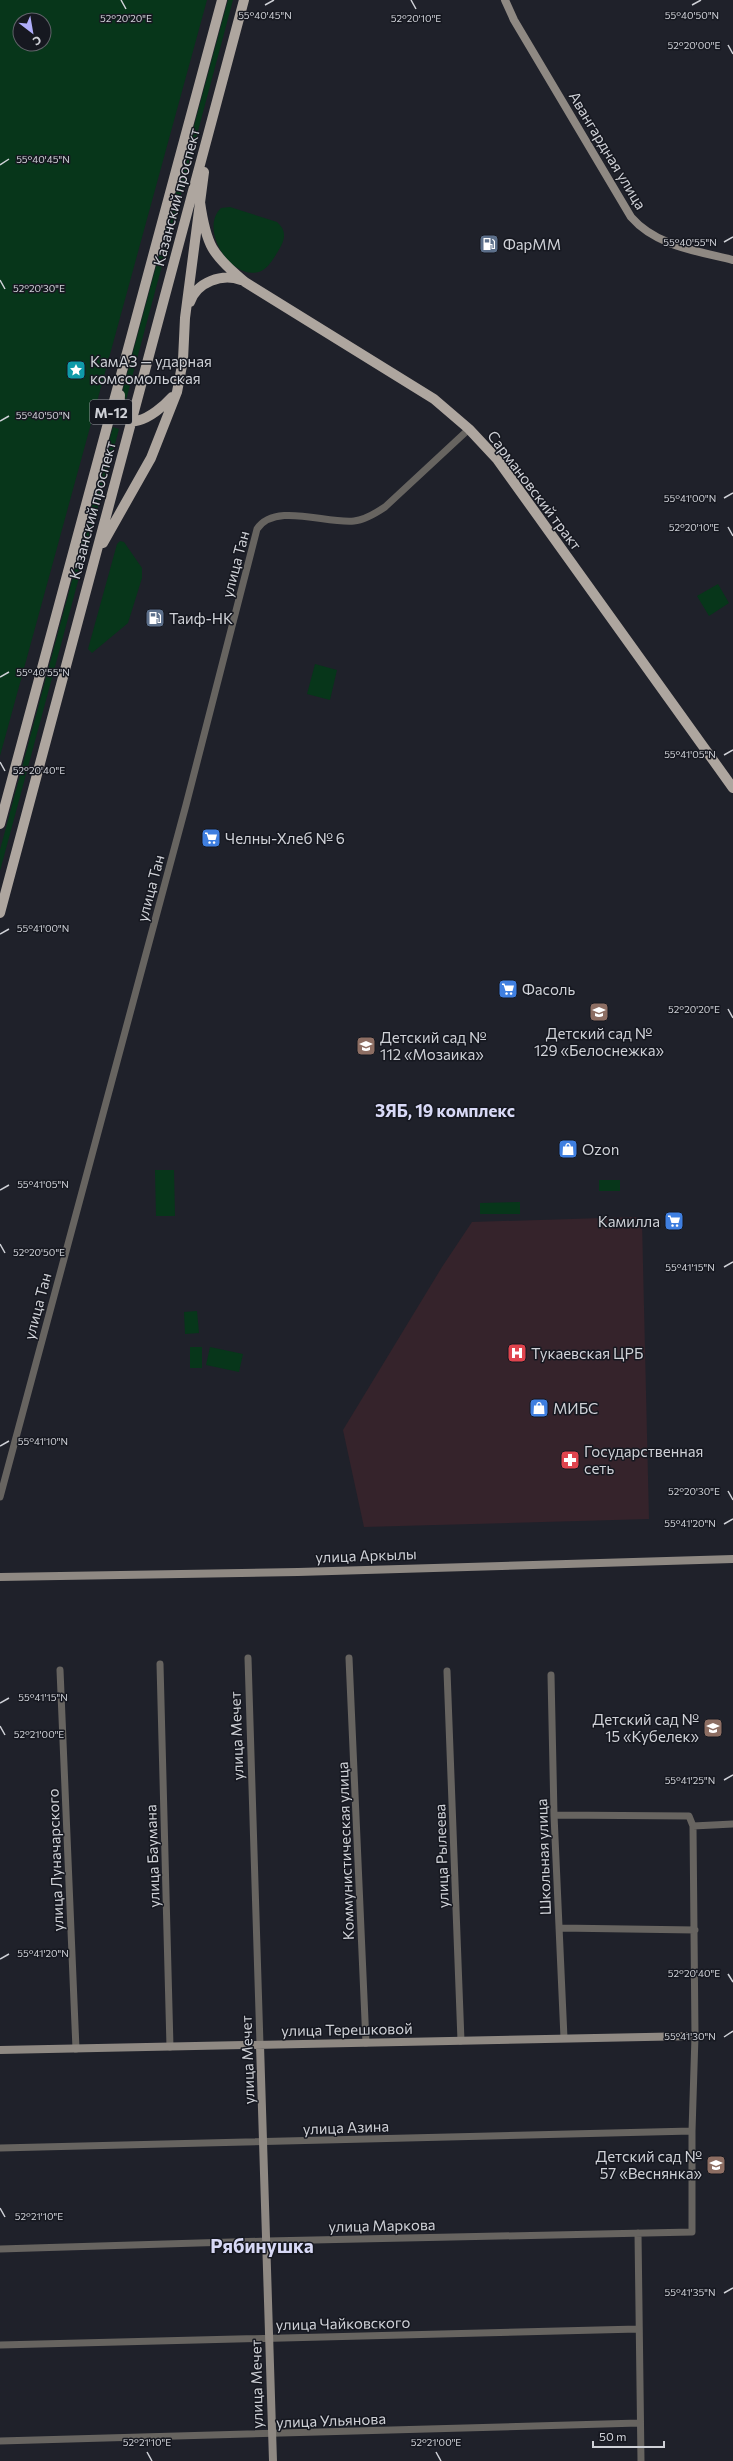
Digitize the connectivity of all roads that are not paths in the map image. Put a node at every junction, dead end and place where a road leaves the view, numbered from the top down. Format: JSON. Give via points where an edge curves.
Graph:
{"nodes":[{"id":1,"x":222,"y":0,"type":"edge"},
{"id":2,"x":244,"y":0,"type":"edge"},
{"id":3,"x":505,"y":0,"type":"edge"},
{"id":4,"x":208,"y":133,"type":"junction"},
{"id":5,"x":200,"y":202,"type":"junction"},
{"id":6,"x":733,"y":260,"type":"edge"},
{"id":7,"x":245,"y":282,"type":"junction"},
{"id":8,"x":185,"y":318,"type":"junction"},
{"id":9,"x":122,"y":371,"type":"junction"},
{"id":10,"x":177,"y":392,"type":"junction"},
{"id":11,"x":132,"y":421,"type":"junction"},
{"id":12,"x":469,"y":429,"type":"junction"},
{"id":13,"x":97,"y":553,"type":"junction"},
{"id":14,"x":733,"y":788,"type":"edge"},
{"id":15,"x":0,"y":824,"type":"edge"},
{"id":16,"x":0,"y":913,"type":"edge"},
{"id":17,"x":0,"y":1498,"type":"edge"},
{"id":18,"x":733,"y":1559,"type":"edge"},
{"id":19,"x":0,"y":1577,"type":"edge"},
{"id":20,"x":248,"y":1658,"type":"dead end"},
{"id":21,"x":350,"y":1658,"type":"dead end"},
{"id":22,"x":160,"y":1664,"type":"dead end"},
{"id":23,"x":60,"y":1670,"type":"dead end"},
{"id":24,"x":447,"y":1671,"type":"dead end"},
{"id":25,"x":551,"y":1675,"type":"dead end"},
{"id":26,"x":554,"y":1815,"type":"junction"},
{"id":27,"x":733,"y":1824,"type":"edge"},
{"id":28,"x":693,"y":1826,"type":"junction"},
{"id":29,"x":559,"y":1928,"type":"junction"},
{"id":30,"x":695,"y":1930,"type":"junction"},
{"id":31,"x":695,"y":2036,"type":"junction"},
{"id":32,"x":564,"y":2038,"type":"junction"},
{"id":33,"x":461,"y":2041,"type":"junction"},
{"id":34,"x":366,"y":2043,"type":"junction"},
{"id":35,"x":260,"y":2045,"type":"junction"},
{"id":36,"x":170,"y":2047,"type":"junction"},
{"id":37,"x":76,"y":2049,"type":"junction"},
{"id":38,"x":0,"y":2050,"type":"edge"},
{"id":39,"x":692,"y":2131,"type":"junction"},
{"id":40,"x":264,"y":2143,"type":"junction"},
{"id":41,"x":0,"y":2148,"type":"edge"},
{"id":42,"x":638,"y":2233,"type":"junction"},
{"id":43,"x":267,"y":2241,"type":"junction"},
{"id":44,"x":0,"y":2249,"type":"edge"},
{"id":45,"x":638,"y":2329,"type":"junction"},
{"id":46,"x":269,"y":2338,"type":"junction"},
{"id":47,"x":0,"y":2345,"type":"edge"},
{"id":48,"x":639,"y":2423,"type":"junction"},
{"id":49,"x":272,"y":2435,"type":"junction"},
{"id":50,"x":0,"y":2441,"type":"edge"},
{"id":51,"x":273,"y":2461,"type":"edge"},
{"id":52,"x":641,"y":2461,"type":"edge"}],
"edges":[{"from":1,"to":9,"type":"main road","name":"Казанский проспект","number":"М-12"},
{"from":2,"to":4,"type":"main road","name":"Казанский проспект","number":"М-12"},
{"from":3,"to":6,"type":"street","name":"Авангардная улица","via":[[514,20],[631,217],[645,231],[668,243]]},
{"from":4,"to":5,"type":"main road"},
{"from":4,"to":11,"type":"main road","name":"Казанский проспект","number":"М-12"},
{"from":5,"to":7,"type":"main road","name":"Сармановский тракт","via":[[203,229],[210,245],[222,263]]},
{"from":5,"to":8,"type":"main road"},
{"from":7,"to":8,"type":"main road","name":"Сармановский тракт","via":[[233,277],[217,279],[198,288]]},
{"from":7,"to":12,"type":"main road","name":"Сармановский тракт","via":[[404,378]]},
{"from":8,"to":10,"type":"main road","via":[[183,360]]},
{"from":9,"to":11,"type":"main road","via":[[119,408],[122,415]]},
{"from":9,"to":15,"type":"main road","name":"Казанский проспект","number":"М-12"},
{"from":10,"to":11,"type":"main road","via":[[162,409],[141,421]]},
{"from":10,"to":13,"type":"main road","via":[[151,458]]},
{"from":11,"to":13,"type":"main road","name":"Казанский проспект","number":"М-12"},
{"from":12,"to":14,"type":"main road","name":"Сармановский тракт","via":[[497,459]]},
{"from":12,"to":17,"type":"street","name":"улица Тан","via":[[386,508],[372,515],[354,521],[273,516],[256,529],[186,806]]},
{"from":13,"to":16,"type":"main road","name":"Казанский проспект","number":"М-12"},
{"from":18,"to":19,"type":"street","name":"улица Аркылы","via":[[290,1572]]},
{"from":20,"to":35,"type":"street","name":"улица Мечет"},
{"from":21,"to":34,"type":"street","name":"Коммунистическая улица"},
{"from":22,"to":36,"type":"street","name":"улица Баумана"},
{"from":23,"to":37,"type":"street","name":"улица Луначарского"},
{"from":24,"to":33,"type":"street","name":"улица Рылеева"},
{"from":25,"to":26,"type":"street","name":"Школьная улица"},
{"from":26,"to":28,"type":"street","via":[[689,1816]]},
{"from":26,"to":29,"type":"street","name":"Школьная улица"},
{"from":27,"to":28,"type":"street"},
{"from":28,"to":30,"type":"street"},
{"from":29,"to":30,"type":"street"},
{"from":29,"to":32,"type":"street","name":"Школьная улица"},
{"from":30,"to":31,"type":"street"},
{"from":31,"to":32,"type":"street","name":"улица Терешковой"},
{"from":31,"to":39,"type":"street"},
{"from":32,"to":33,"type":"street","name":"улица Терешковой"},
{"from":33,"to":34,"type":"street","name":"улица Терешковой"},
{"from":34,"to":35,"type":"street","name":"улица Терешковой"},
{"from":35,"to":36,"type":"street","name":"улица Терешковой"},
{"from":35,"to":40,"type":"street","name":"улица Мечет"},
{"from":36,"to":37,"type":"street","name":"улица Терешковой"},
{"from":37,"to":38,"type":"street","name":"улица Терешковой"},
{"from":39,"to":40,"type":"street","name":"улица Азина"},
{"from":39,"to":42,"type":"street","name":"улица Маркова","via":[[692,2232]]},
{"from":40,"to":41,"type":"street","name":"улица Азина"},
{"from":40,"to":43,"type":"street","name":"улица Мечет"},
{"from":42,"to":43,"type":"street","name":"улица Маркова"},
{"from":42,"to":45,"type":"street"},
{"from":43,"to":44,"type":"street","name":"улица Маркова"},
{"from":43,"to":46,"type":"street","name":"улица Мечет"},
{"from":45,"to":46,"type":"street","name":"улица Чайковского"},
{"from":45,"to":48,"type":"street"},
{"from":46,"to":47,"type":"street","name":"улица Чайковского"},
{"from":46,"to":49,"type":"street","name":"улица Мечет"},
{"from":48,"to":49,"type":"street","name":"улица Ульянова"},
{"from":48,"to":52,"type":"street"},
{"from":49,"to":50,"type":"street","name":"улица Ульянова"},
{"from":49,"to":51,"type":"street","name":"улица Мечет"}]}
